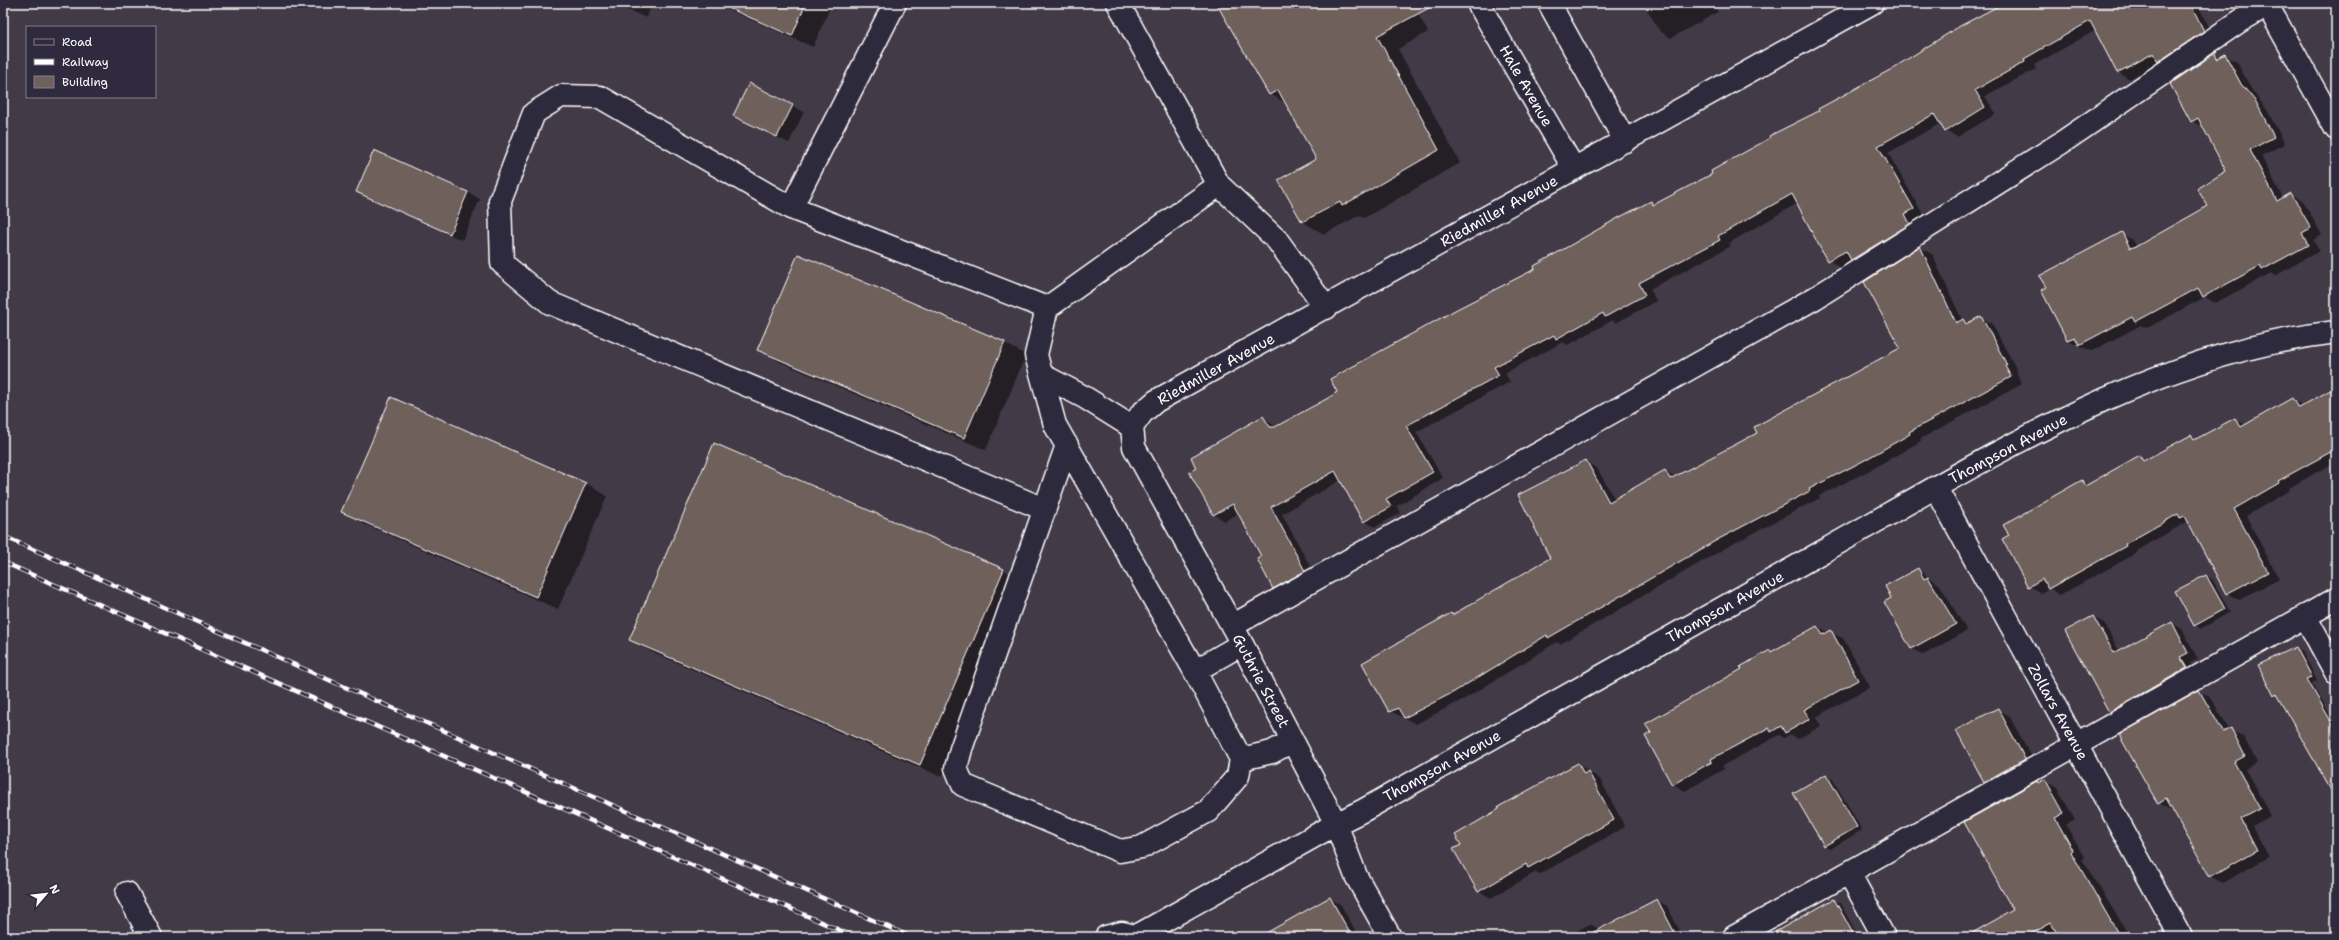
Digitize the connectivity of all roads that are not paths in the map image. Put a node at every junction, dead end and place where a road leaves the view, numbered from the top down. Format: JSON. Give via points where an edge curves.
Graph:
{"nodes":[{"id":1,"x":896,"y":3,"type":"edge"},
{"id":2,"x":1118,"y":3,"type":"edge"},
{"id":3,"x":1478,"y":3,"type":"edge"},
{"id":4,"x":1549,"y":3,"type":"edge"},
{"id":5,"x":1872,"y":3,"type":"edge"},
{"id":6,"x":2268,"y":4,"type":"edge"},
{"id":7,"x":2336,"y":129,"type":"edge"},
{"id":8,"x":1625,"y":141,"type":"junction"},
{"id":9,"x":1574,"y":169,"type":"junction"},
{"id":10,"x":1219,"y":185,"type":"junction"},
{"id":11,"x":791,"y":208,"type":"junction"},
{"id":12,"x":1047,"y":308,"type":"junction"},
{"id":13,"x":1326,"y":308,"type":"junction"},
{"id":14,"x":2336,"y":332,"type":"edge"},
{"id":15,"x":1042,"y":375,"type":"junction"},
{"id":16,"x":1132,"y":427,"type":"junction"},
{"id":17,"x":1067,"y":445,"type":"junction"},
{"id":18,"x":1936,"y":488,"type":"junction"},
{"id":19,"x":1044,"y":509,"type":"junction"},
{"id":20,"x":2336,"y":599,"type":"edge"},
{"id":21,"x":2305,"y":616,"type":"junction"},
{"id":22,"x":1237,"y":635,"type":"junction"},
{"id":23,"x":1195,"y":671,"type":"junction"},
{"id":24,"x":2336,"y":673,"type":"edge"},
{"id":25,"x":1292,"y":741,"type":"junction"},
{"id":26,"x":2076,"y":745,"type":"junction"},
{"id":27,"x":1241,"y":759,"type":"junction"},
{"id":28,"x":1336,"y":824,"type":"junction"},
{"id":29,"x":1849,"y":873,"type":"junction"},
{"id":30,"x":127,"y":892,"type":"dead end"},
{"id":31,"x":151,"y":937,"type":"edge"},
{"id":32,"x":1106,"y":937,"type":"edge"},
{"id":33,"x":1135,"y":937,"type":"edge"},
{"id":34,"x":1390,"y":937,"type":"edge"},
{"id":35,"x":1734,"y":937,"type":"edge"},
{"id":36,"x":1884,"y":937,"type":"edge"},
{"id":37,"x":2181,"y":937,"type":"edge"}],
"edges":[{"from":1,"to":11,"type":"street"},
{"from":2,"to":10,"type":"street"},
{"from":3,"to":9,"type":"street","name":"Hale Avenue"},
{"from":4,"to":8,"type":"street"},
{"from":5,"to":8,"type":"street","name":"Riedmiller Avenue"},
{"from":6,"to":7,"type":"street"},
{"from":6,"to":22,"type":"street","via":[[2061,143],[1815,298]]},
{"from":8,"to":9,"type":"street","name":"Riedmiller Avenue"},
{"from":9,"to":13,"type":"street","name":"Riedmiller Avenue"},
{"from":10,"to":12,"type":"street"},
{"from":10,"to":13,"type":"street","via":[[1277,240]]},
{"from":11,"to":12,"type":"street"},
{"from":11,"to":19,"type":"street","via":[[600,97],[561,96],[534,113],[500,201],[502,263],[550,302]]},
{"from":12,"to":15,"type":"street","via":[[1036,354]]},
{"from":13,"to":16,"type":"street","name":"Riedmiller Avenue","via":[[1156,401],[1142,413]]},
{"from":14,"to":18,"type":"street","name":"Thompson Avenue","via":[[2261,345],[2186,366],[2034,432]]},
{"from":15,"to":16,"type":"street"},
{"from":15,"to":17,"type":"street","via":[[1055,425]]},
{"from":16,"to":22,"type":"street","name":"Guthrie Street","via":[[1134,447]]},
{"from":17,"to":19,"type":"street"},
{"from":17,"to":23,"type":"street"},
{"from":18,"to":26,"type":"street","name":"Zollars Avenue"},
{"from":18,"to":28,"type":"street","name":"Thompson Avenue"},
{"from":19,"to":27,"type":"street","via":[[961,749],[956,768],[963,785],[1120,851],[1142,847],[1208,811],[1238,776]]},
{"from":20,"to":21,"type":"street"},
{"from":21,"to":24,"type":"street"},
{"from":21,"to":26,"type":"street"},
{"from":22,"to":23,"type":"street"},
{"from":22,"to":25,"type":"street","name":"Guthrie Street"},
{"from":23,"to":27,"type":"street"},
{"from":25,"to":27,"type":"street","via":[[1272,752]]},
{"from":25,"to":28,"type":"street","name":"Guthrie Street"},
{"from":26,"to":29,"type":"street"},
{"from":26,"to":37,"type":"street","name":"Zollars Avenue"},
{"from":28,"to":33,"type":"street","name":"Thompson Avenue"},
{"from":28,"to":34,"type":"street","name":"Guthrie Street","via":[[1356,876]]},
{"from":29,"to":35,"type":"street"},
{"from":29,"to":36,"type":"street"},
{"from":30,"to":31,"type":"street"},
{"from":32,"to":33,"type":"street","name":"Thompson Avenue","via":[[1122,933]]}]}
